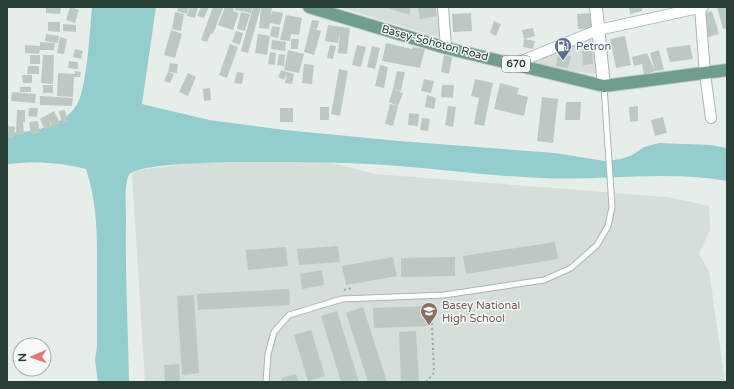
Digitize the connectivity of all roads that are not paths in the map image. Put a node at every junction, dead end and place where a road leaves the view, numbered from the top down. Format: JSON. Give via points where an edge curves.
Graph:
{"nodes":[{"id":1,"x":309,"y":7,"type":"edge"},
{"id":2,"x":443,"y":7,"type":"edge"},
{"id":3,"x":596,"y":7,"type":"edge"},
{"id":4,"x":701,"y":7,"type":"edge"},
{"id":5,"x":598,"y":30,"type":"junction"},
{"id":6,"x":446,"y":48,"type":"junction"},
{"id":7,"x":514,"y":64,"type":"junction"},
{"id":8,"x":727,"y":70,"type":"edge"},
{"id":9,"x":705,"y":74,"type":"junction"},
{"id":10,"x":604,"y":86,"type":"junction"},
{"id":11,"x":710,"y":118,"type":"dead end"},
{"id":12,"x":266,"y":382,"type":"edge"}],
"edges":[{"from":1,"to":6,"type":"main road","name":"Basey-Sohoton Road","number":"670"},
{"from":2,"to":6,"type":"street"},
{"from":3,"to":5,"type":"street"},
{"from":4,"to":5,"type":"street"},
{"from":4,"to":9,"type":"street"},
{"from":5,"to":7,"type":"street"},
{"from":5,"to":10,"type":"street"},
{"from":6,"to":7,"type":"main road","name":"Basey-Sohoton Road","number":"670"},
{"from":7,"to":10,"type":"main road","name":"Basey-Sohoton Road","number":"670"},
{"from":8,"to":9,"type":"main road","name":"Basey-Sohoton Road","number":"670"},
{"from":9,"to":10,"type":"main road","name":"Basey-Sohoton Road","number":"670"},
{"from":9,"to":11,"type":"street"},
{"from":10,"to":12,"type":"lane","via":[[612,207],[608,226],[597,245],[571,268],[544,280],[431,296],[342,299],[289,315],[274,332],[268,354]]}]}
